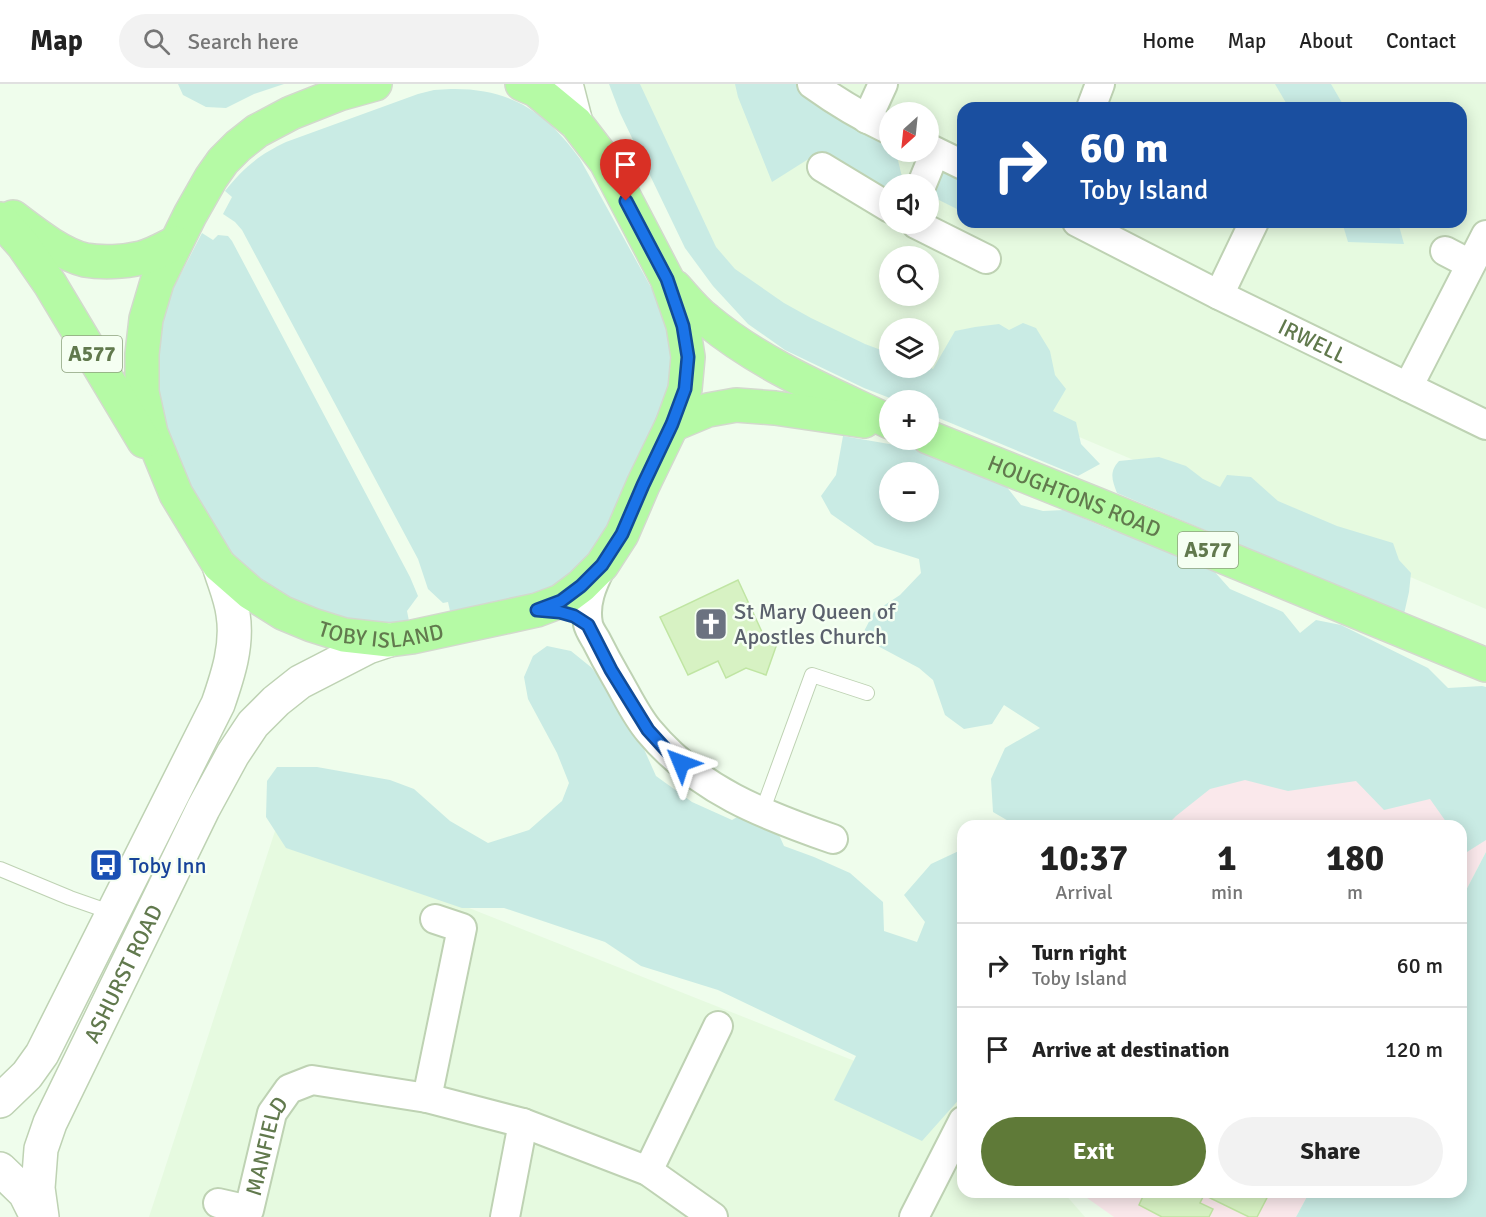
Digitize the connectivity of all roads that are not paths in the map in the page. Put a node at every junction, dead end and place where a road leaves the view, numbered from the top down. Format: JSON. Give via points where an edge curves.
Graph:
{"nodes":[{"id":1,"x":375,"y":84,"type":"edge"},
{"id":2,"x":522,"y":84,"type":"edge"},
{"id":3,"x":566,"y":84,"type":"edge"},
{"id":4,"x":812,"y":84,"type":"edge"},
{"id":5,"x":883,"y":84,"type":"edge"},
{"id":6,"x":1100,"y":84,"type":"edge"},
{"id":7,"x":348,"y":89,"type":"edge"},
{"id":8,"x":1093,"y":102,"type":"edge"},
{"id":9,"x":576,"y":123,"type":"junction"},
{"id":10,"x":878,"y":124,"type":"edge"},
{"id":11,"x":939,"y":153,"type":"edge"},
{"id":12,"x":957,"y":162,"type":"edge"},
{"id":13,"x":822,"y":167,"type":"dead end"},
{"id":14,"x":879,"y":201,"type":"edge"},
{"id":15,"x":0,"y":206,"type":"edge"},
{"id":16,"x":0,"y":219,"type":"edge"},
{"id":17,"x":1089,"y":228,"type":"edge"},
{"id":18,"x":1251,"y":228,"type":"edge"},
{"id":19,"x":183,"y":229,"type":"junction"},
{"id":20,"x":936,"y":234,"type":"edge"},
{"id":21,"x":1486,"y":235,"type":"edge"},
{"id":22,"x":1445,"y":251,"type":"dead end"},
{"id":23,"x":986,"y":259,"type":"dead end"},
{"id":24,"x":1470,"y":264,"type":"junction"},
{"id":25,"x":667,"y":279,"type":"junction"},
{"id":26,"x":1219,"y":295,"type":"junction"},
{"id":27,"x":1408,"y":387,"type":"junction"},
{"id":28,"x":879,"y":418,"type":"edge"},
{"id":29,"x":879,"y":422,"type":"edge"},
{"id":30,"x":672,"y":424,"type":"junction"},
{"id":31,"x":1486,"y":425,"type":"edge"},
{"id":32,"x":939,"y":441,"type":"edge"},
{"id":33,"x":176,"y":494,"type":"junction"},
{"id":34,"x":219,"y":565,"type":"junction"},
{"id":35,"x":602,"y":565,"type":"junction"},
{"id":36,"x":537,"y":610,"type":"junction"},
{"id":37,"x":588,"y":625,"type":"junction"},
{"id":38,"x":401,"y":638,"type":"junction"},
{"id":39,"x":1486,"y":665,"type":"edge"},
{"id":40,"x":867,"y":693,"type":"dead end"},
{"id":41,"x":762,"y":812,"type":"junction"},
{"id":42,"x":833,"y":839,"type":"dead end"},
{"id":43,"x":0,"y":869,"type":"edge"},
{"id":44,"x":113,"y":913,"type":"junction"},
{"id":45,"x":435,"y":919,"type":"dead end"},
{"id":46,"x":718,"y":1026,"type":"dead end"},
{"id":47,"x":427,"y":1098,"type":"junction"},
{"id":48,"x":0,"y":1101,"type":"edge"},
{"id":49,"x":523,"y":1123,"type":"junction"},
{"id":50,"x":957,"y":1133,"type":"edge"},
{"id":51,"x":0,"y":1168,"type":"edge"},
{"id":52,"x":648,"y":1172,"type":"junction"},
{"id":53,"x":218,"y":1203,"type":"dead end"},
{"id":54,"x":40,"y":1217,"type":"edge"},
{"id":55,"x":506,"y":1217,"type":"edge"},
{"id":56,"x":713,"y":1217,"type":"edge"},
{"id":57,"x":915,"y":1217,"type":"edge"}],
"edges":[{"from":1,"to":7,"type":"main road","name":"TOBY ISLAND","number":"A577"},
{"from":2,"to":9,"type":"main road","name":"TOBY ISLAND","number":"A577","via":[[536,90]]},
{"from":3,"to":9,"type":"street"},
{"from":4,"to":10,"type":"street"},
{"from":5,"to":10,"type":"street"},
{"from":6,"to":8,"type":"street"},
{"from":7,"to":19,"type":"main road","name":"TOBY ISLAND","number":"A577","via":[[291,113],[238,146],[211,178]]},
{"from":9,"to":25,"type":"main road","name":"TOBY ISLAND","number":"A577","via":[[606,162]]},
{"from":11,"to":12,"type":"street"},
{"from":13,"to":14,"type":"street"},
{"from":15,"to":19,"type":"main road","via":[[33,233],[85,260],[142,258]]},
{"from":16,"to":33,"type":"main road","number":"A577","via":[[50,284]]},
{"from":17,"to":26,"type":"street","name":"IRWELL"},
{"from":18,"to":26,"type":"street"},
{"from":19,"to":33,"type":"main road","name":"TOBY ISLAND","number":"A577","via":[[157,282],[146,319],[142,354],[142,392],[151,434]]},
{"from":20,"to":23,"type":"street"},
{"from":21,"to":24,"type":"street"},
{"from":22,"to":24,"type":"street"},
{"from":24,"to":27,"type":"street"},
{"from":25,"to":28,"type":"main road","number":"A577","via":[[705,319],[738,344]]},
{"from":25,"to":30,"type":"main road","name":"TOBY ISLAND","number":"A577","via":[[683,326],[688,357],[685,389]]},
{"from":26,"to":27,"type":"street","name":"IRWELL"},
{"from":27,"to":31,"type":"street","name":"IRWELL"},
{"from":29,"to":30,"type":"main road","number":"A577","via":[[736,405],[708,410]]},
{"from":30,"to":35,"type":"main road","name":"TOBY ISLAND","number":"A577","via":[[622,534]]},
{"from":32,"to":39,"type":"main road","name":"HOUGHTONS ROAD","number":"A577"},
{"from":33,"to":34,"type":"main road","name":"TOBY ISLAND","number":"A577"},
{"from":34,"to":38,"type":"main road","name":"TOBY ISLAND","number":"A577","via":[[251,594],[312,625],[344,635]]},
{"from":34,"to":44,"type":"street","name":"ASHURST ROAD","via":[[233,613],[234,644],[228,676],[218,704]]},
{"from":35,"to":36,"type":"main road","name":"TOBY ISLAND","number":"A577","via":[[561,601]]},
{"from":35,"to":37,"type":"street","via":[[591,586]]},
{"from":36,"to":37,"type":"street","via":[[574,616]]},
{"from":36,"to":38,"type":"main road","name":"TOBY ISLAND","number":"A577"},
{"from":37,"to":41,"type":"street","via":[[648,730],[668,752],[724,794]]},
{"from":38,"to":54,"type":"street","name":"ASHURST ROAD","via":[[368,647],[300,682],[253,724],[233,754],[50,1123],[41,1149]]},
{"from":40,"to":41,"type":"lane","via":[[812,675]]},
{"from":41,"to":42,"type":"street"},
{"from":43,"to":44,"type":"lane"},
{"from":44,"to":48,"type":"street","name":"ASHURST ROAD","via":[[42,1054]]},
{"from":45,"to":47,"type":"street","via":[[462,928]]},
{"from":46,"to":52,"type":"street"},
{"from":47,"to":49,"type":"street","name":"MANFIELD"},
{"from":47,"to":53,"type":"street","name":"MANFIELD","via":[[312,1080],[289,1089],[272,1113],[249,1210]]},
{"from":49,"to":52,"type":"street","name":"MANFIELD"},
{"from":49,"to":55,"type":"street"},
{"from":50,"to":57,"type":"street"},
{"from":51,"to":54,"type":"street","via":[[25,1193]]},
{"from":52,"to":56,"type":"street","name":"MANFIELD"}]}
